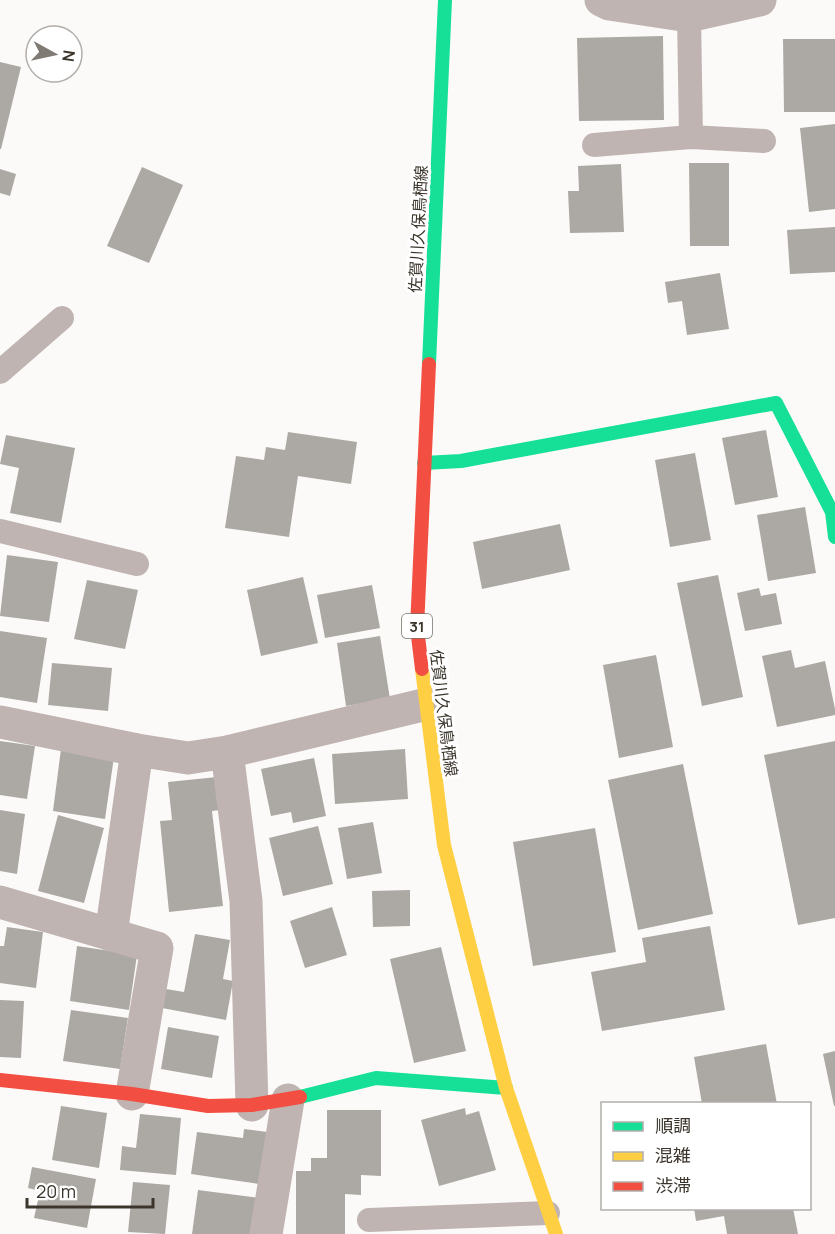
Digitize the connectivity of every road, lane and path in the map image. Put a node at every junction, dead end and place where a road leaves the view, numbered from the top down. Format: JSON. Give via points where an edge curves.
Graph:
{"nodes":[{"id":1,"x":445,"y":0,"type":"edge"},
{"id":2,"x":601,"y":0,"type":"edge"},
{"id":3,"x":760,"y":0,"type":"edge"},
{"id":4,"x":689,"y":16,"type":"junction"},
{"id":5,"x":691,"y":137,"type":"junction"},
{"id":6,"x":764,"y":141,"type":"dead end"},
{"id":7,"x":594,"y":145,"type":"dead end"},
{"id":8,"x":62,"y":318,"type":"dead end"},
{"id":9,"x":0,"y":372,"type":"edge"},
{"id":10,"x":424,"y":463,"type":"junction"},
{"id":11,"x":0,"y":531,"type":"edge"},
{"id":12,"x":835,"y":537,"type":"edge"},
{"id":13,"x":137,"y":564,"type":"dead end"},
{"id":14,"x":426,"y":704,"type":"junction"},
{"id":15,"x":0,"y":722,"type":"edge"},
{"id":16,"x":137,"y":750,"type":"junction"},
{"id":17,"x":227,"y":752,"type":"junction"},
{"id":18,"x":0,"y":902,"type":"edge"},
{"id":19,"x":111,"y":934,"type":"junction"},
{"id":20,"x":0,"y":1080,"type":"edge"},
{"id":21,"x":506,"y":1088,"type":"junction"},
{"id":22,"x":132,"y":1094,"type":"junction"},
{"id":23,"x":288,"y":1100,"type":"junction"},
{"id":24,"x":252,"y":1105,"type":"junction"},
{"id":25,"x":369,"y":1220,"type":"dead end"},
{"id":26,"x":552,"y":1223,"type":"edge"},
{"id":27,"x":266,"y":1234,"type":"edge"}],
"edges":[{"from":1,"to":10,"type":"main road","name":"佐賀川久保鳥栖線","number":"31"},
{"from":2,"to":4,"type":"street"},
{"from":3,"to":4,"type":"street"},
{"from":4,"to":5,"type":"lane"},
{"from":5,"to":6,"type":"lane"},
{"from":5,"to":7,"type":"lane"},
{"from":8,"to":9,"type":"lane"},
{"from":10,"to":12,"type":"main road","via":[[461,460],[776,403],[832,512]]},
{"from":10,"to":14,"type":"main road","name":"佐賀川久保鳥栖線","number":"31","via":[[417,628]]},
{"from":11,"to":13,"type":"lane"},
{"from":14,"to":17,"type":"street"},
{"from":14,"to":21,"type":"main road","name":"佐賀川久保鳥栖線","number":"31","via":[[444,845]]},
{"from":15,"to":16,"type":"street"},
{"from":16,"to":17,"type":"street","via":[[188,758]]},
{"from":16,"to":19,"type":"street"},
{"from":17,"to":24,"type":"street","via":[[246,901]]},
{"from":18,"to":19,"type":"street"},
{"from":19,"to":22,"type":"street","via":[[156,948]]},
{"from":20,"to":22,"type":"main road"},
{"from":21,"to":23,"type":"main road","via":[[376,1078]]},
{"from":21,"to":26,"type":"main road","name":"佐賀川久保鳥栖線","number":"31"},
{"from":22,"to":24,"type":"main road","via":[[208,1106]]},
{"from":23,"to":24,"type":"main road"},
{"from":23,"to":27,"type":"street"},
{"from":25,"to":26,"type":"lane"}]}
